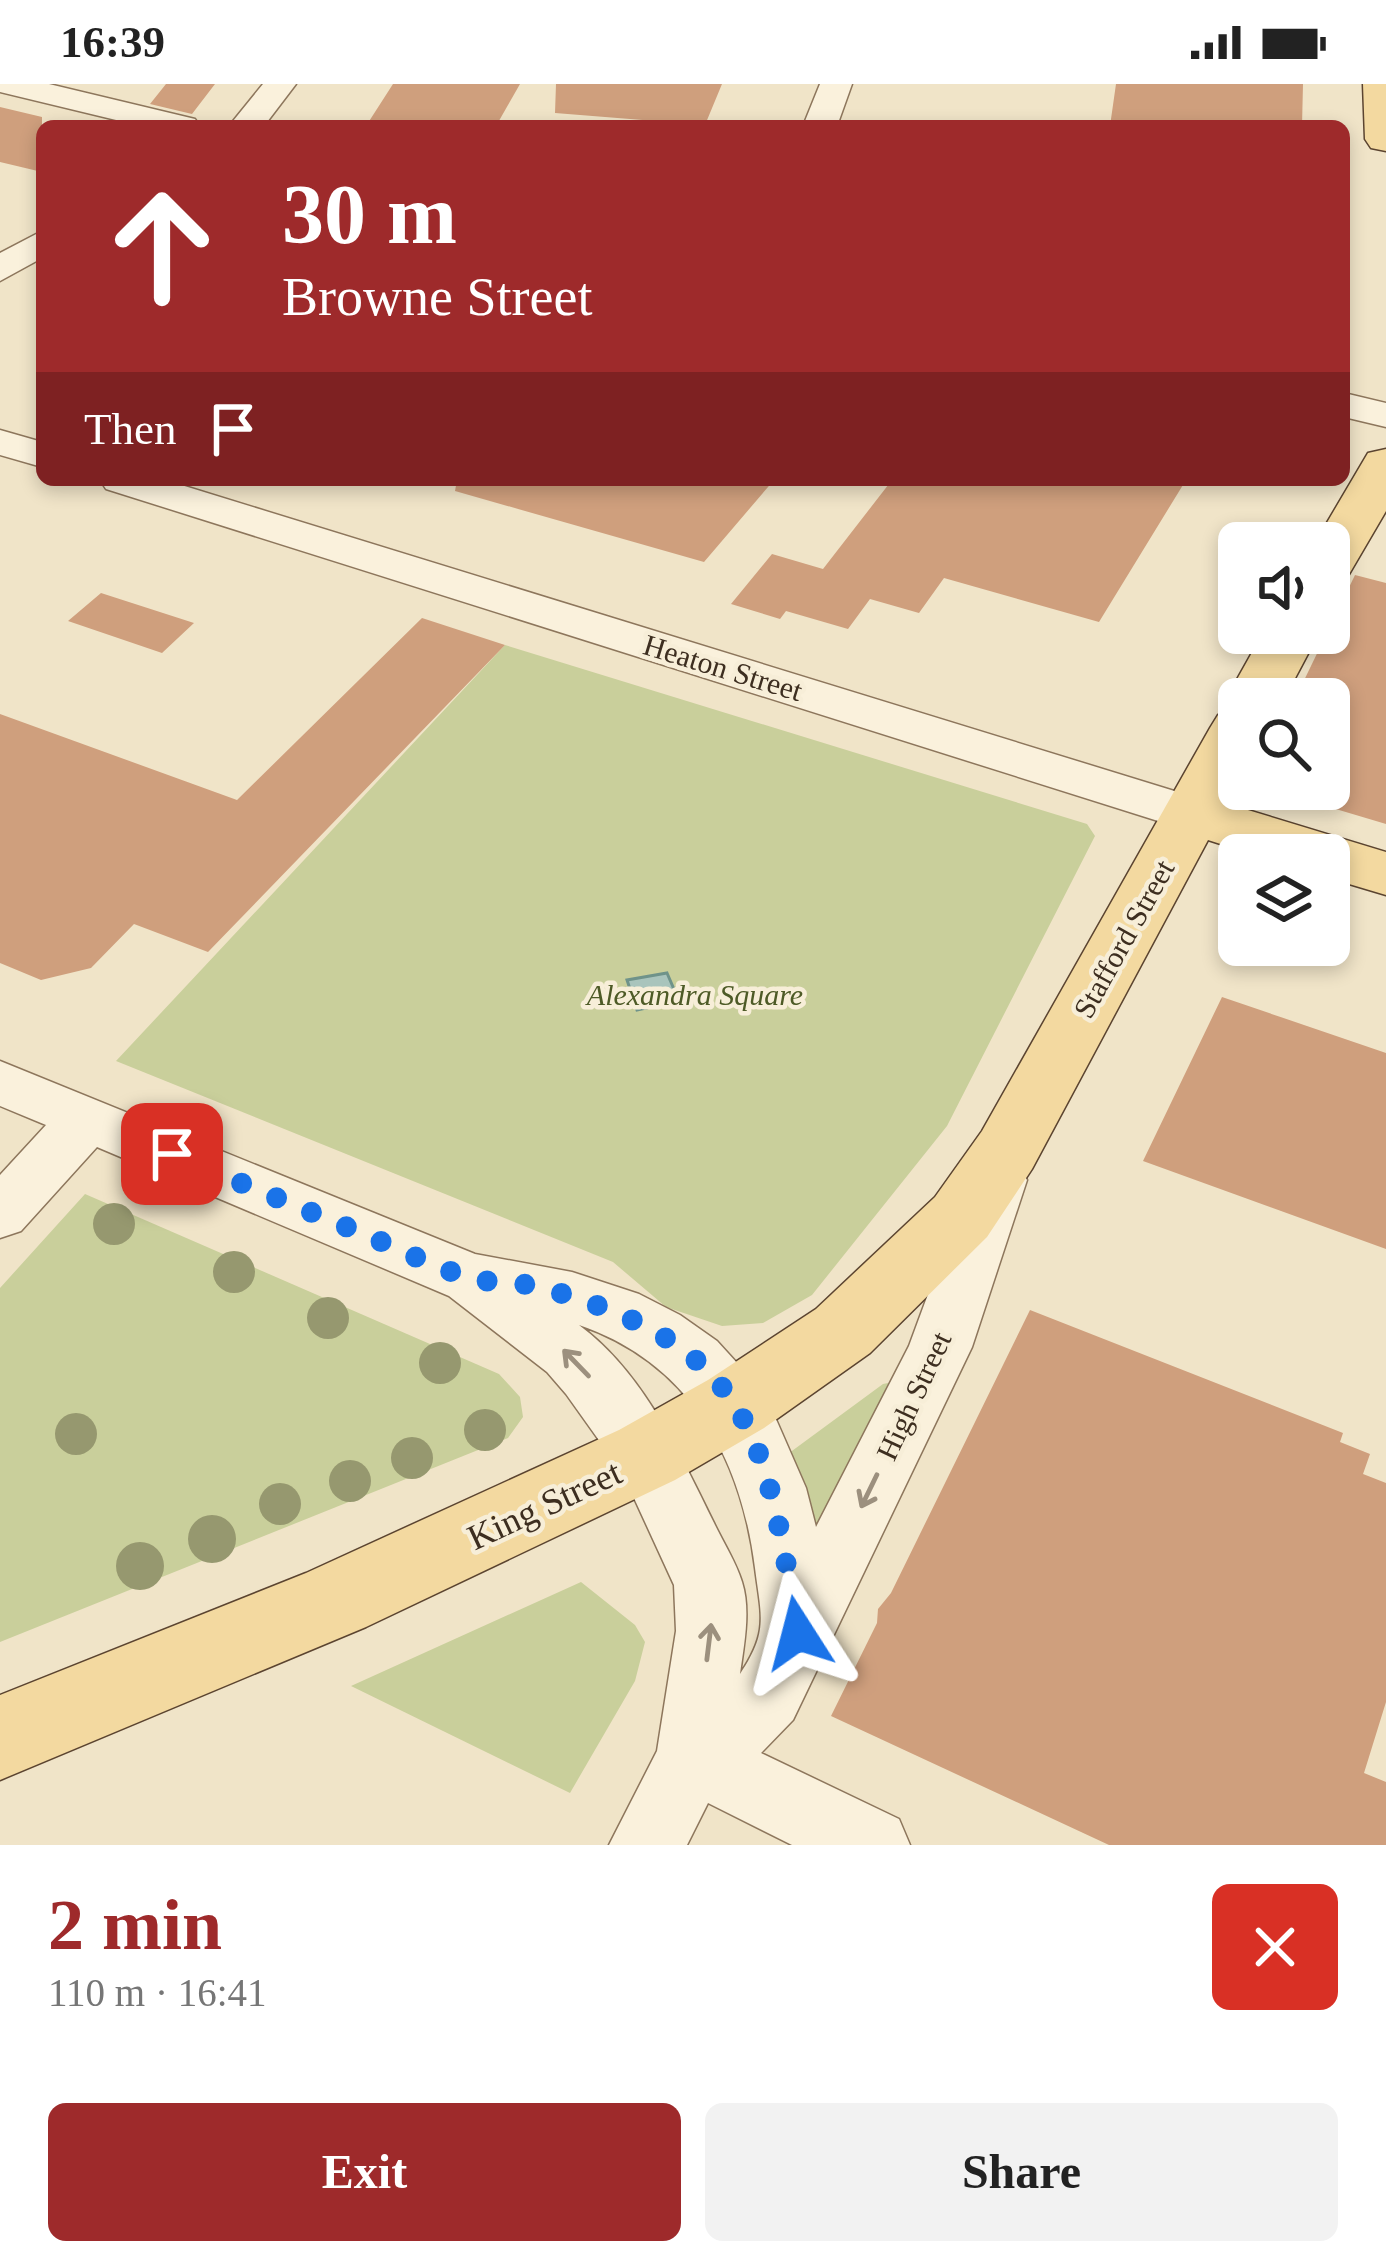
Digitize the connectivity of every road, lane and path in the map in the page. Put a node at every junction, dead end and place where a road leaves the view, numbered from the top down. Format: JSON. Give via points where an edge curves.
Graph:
{"nodes":[{"id":1,"x":8,"y":84,"type":"edge"},
{"id":2,"x":280,"y":84,"type":"edge"},
{"id":3,"x":836,"y":84,"type":"edge"},
{"id":4,"x":1383,"y":84,"type":"edge"},
{"id":5,"x":158,"y":120,"type":"edge"},
{"id":6,"x":251,"y":120,"type":"edge"},
{"id":7,"x":822,"y":120,"type":"edge"},
{"id":8,"x":1386,"y":139,"type":"edge"},
{"id":9,"x":36,"y":246,"type":"edge"},
{"id":10,"x":0,"y":270,"type":"edge"},
{"id":11,"x":1350,"y":406,"type":"edge"},
{"id":12,"x":1386,"y":415,"type":"edge"},
{"id":13,"x":0,"y":442,"type":"edge"},
{"id":14,"x":36,"y":453,"type":"edge"},
{"id":15,"x":1386,"y":464,"type":"edge"},
{"id":16,"x":140,"y":486,"type":"edge"},
{"id":17,"x":1350,"y":528,"type":"edge"},
{"id":18,"x":1218,"y":766,"type":"edge"},
{"id":19,"x":1192,"y":814,"type":"junction"},
{"id":20,"x":1256,"y":834,"type":"edge"},
{"id":21,"x":1350,"y":863,"type":"edge"},
{"id":22,"x":1386,"y":874,"type":"edge"},
{"id":23,"x":0,"y":1082,"type":"edge"},
{"id":24,"x":87,"y":1119,"type":"junction"},
{"id":25,"x":1007,"y":1150,"type":"junction"},
{"id":26,"x":0,"y":1214,"type":"edge"},
{"id":27,"x":470,"y":1278,"type":"junction"},
{"id":28,"x":736,"y":1404,"type":"junction"},
{"id":29,"x":647,"y":1455,"type":"junction"},
{"id":30,"x":798,"y":1633,"type":"junction"},
{"id":31,"x":0,"y":1738,"type":"edge"},
{"id":32,"x":693,"y":1758,"type":"junction"},
{"id":33,"x":647,"y":1845,"type":"edge"},
{"id":34,"x":872,"y":1845,"type":"edge"}],
"edges":[{"from":1,"to":5,"type":"street"},
{"from":2,"to":6,"type":"street"},
{"from":3,"to":7,"type":"street"},
{"from":4,"to":8,"type":"main road"},
{"from":9,"to":10,"type":"street"},
{"from":11,"to":12,"type":"street"},
{"from":13,"to":14,"type":"street"},
{"from":15,"to":17,"type":"main road"},
{"from":16,"to":19,"type":"street","name":"Heaton Street"},
{"from":18,"to":19,"type":"main road","name":"Stafford Street"},
{"from":19,"to":20,"type":"main road","name":"Heaton Street"},
{"from":19,"to":25,"type":"main road","name":"Stafford Street"},
{"from":21,"to":22,"type":"main road","name":"Heaton Street"},
{"from":23,"to":24,"type":"street"},
{"from":24,"to":26,"type":"street"},
{"from":24,"to":27,"type":"street"},
{"from":25,"to":28,"type":"main road","name":"King Street","via":[[910,1270],[843,1330]]},
{"from":25,"to":30,"type":"street","name":"High Street","one_way":true,"via":[[940,1347]]},
{"from":27,"to":28,"type":"street","via":[[536,1286],[659,1331]]},
{"from":29,"to":27,"type":"street","name":"High Street","one_way":true,"via":[[569,1353]]},
{"from":28,"to":29,"type":"main road","name":"King Street"},
{"from":28,"to":30,"type":"street","via":[[775,1493]]},
{"from":29,"to":31,"type":"main road","name":"King Street","via":[[336,1600]]},
{"from":32,"to":29,"type":"street","name":"High Street","one_way":true,"via":[[711,1631],[709,1585]]},
{"from":30,"to":32,"type":"street","name":"High Street","via":[[768,1696]]},
{"from":32,"to":33,"type":"street","name":"High Street"},
{"from":32,"to":34,"type":"street"}]}
